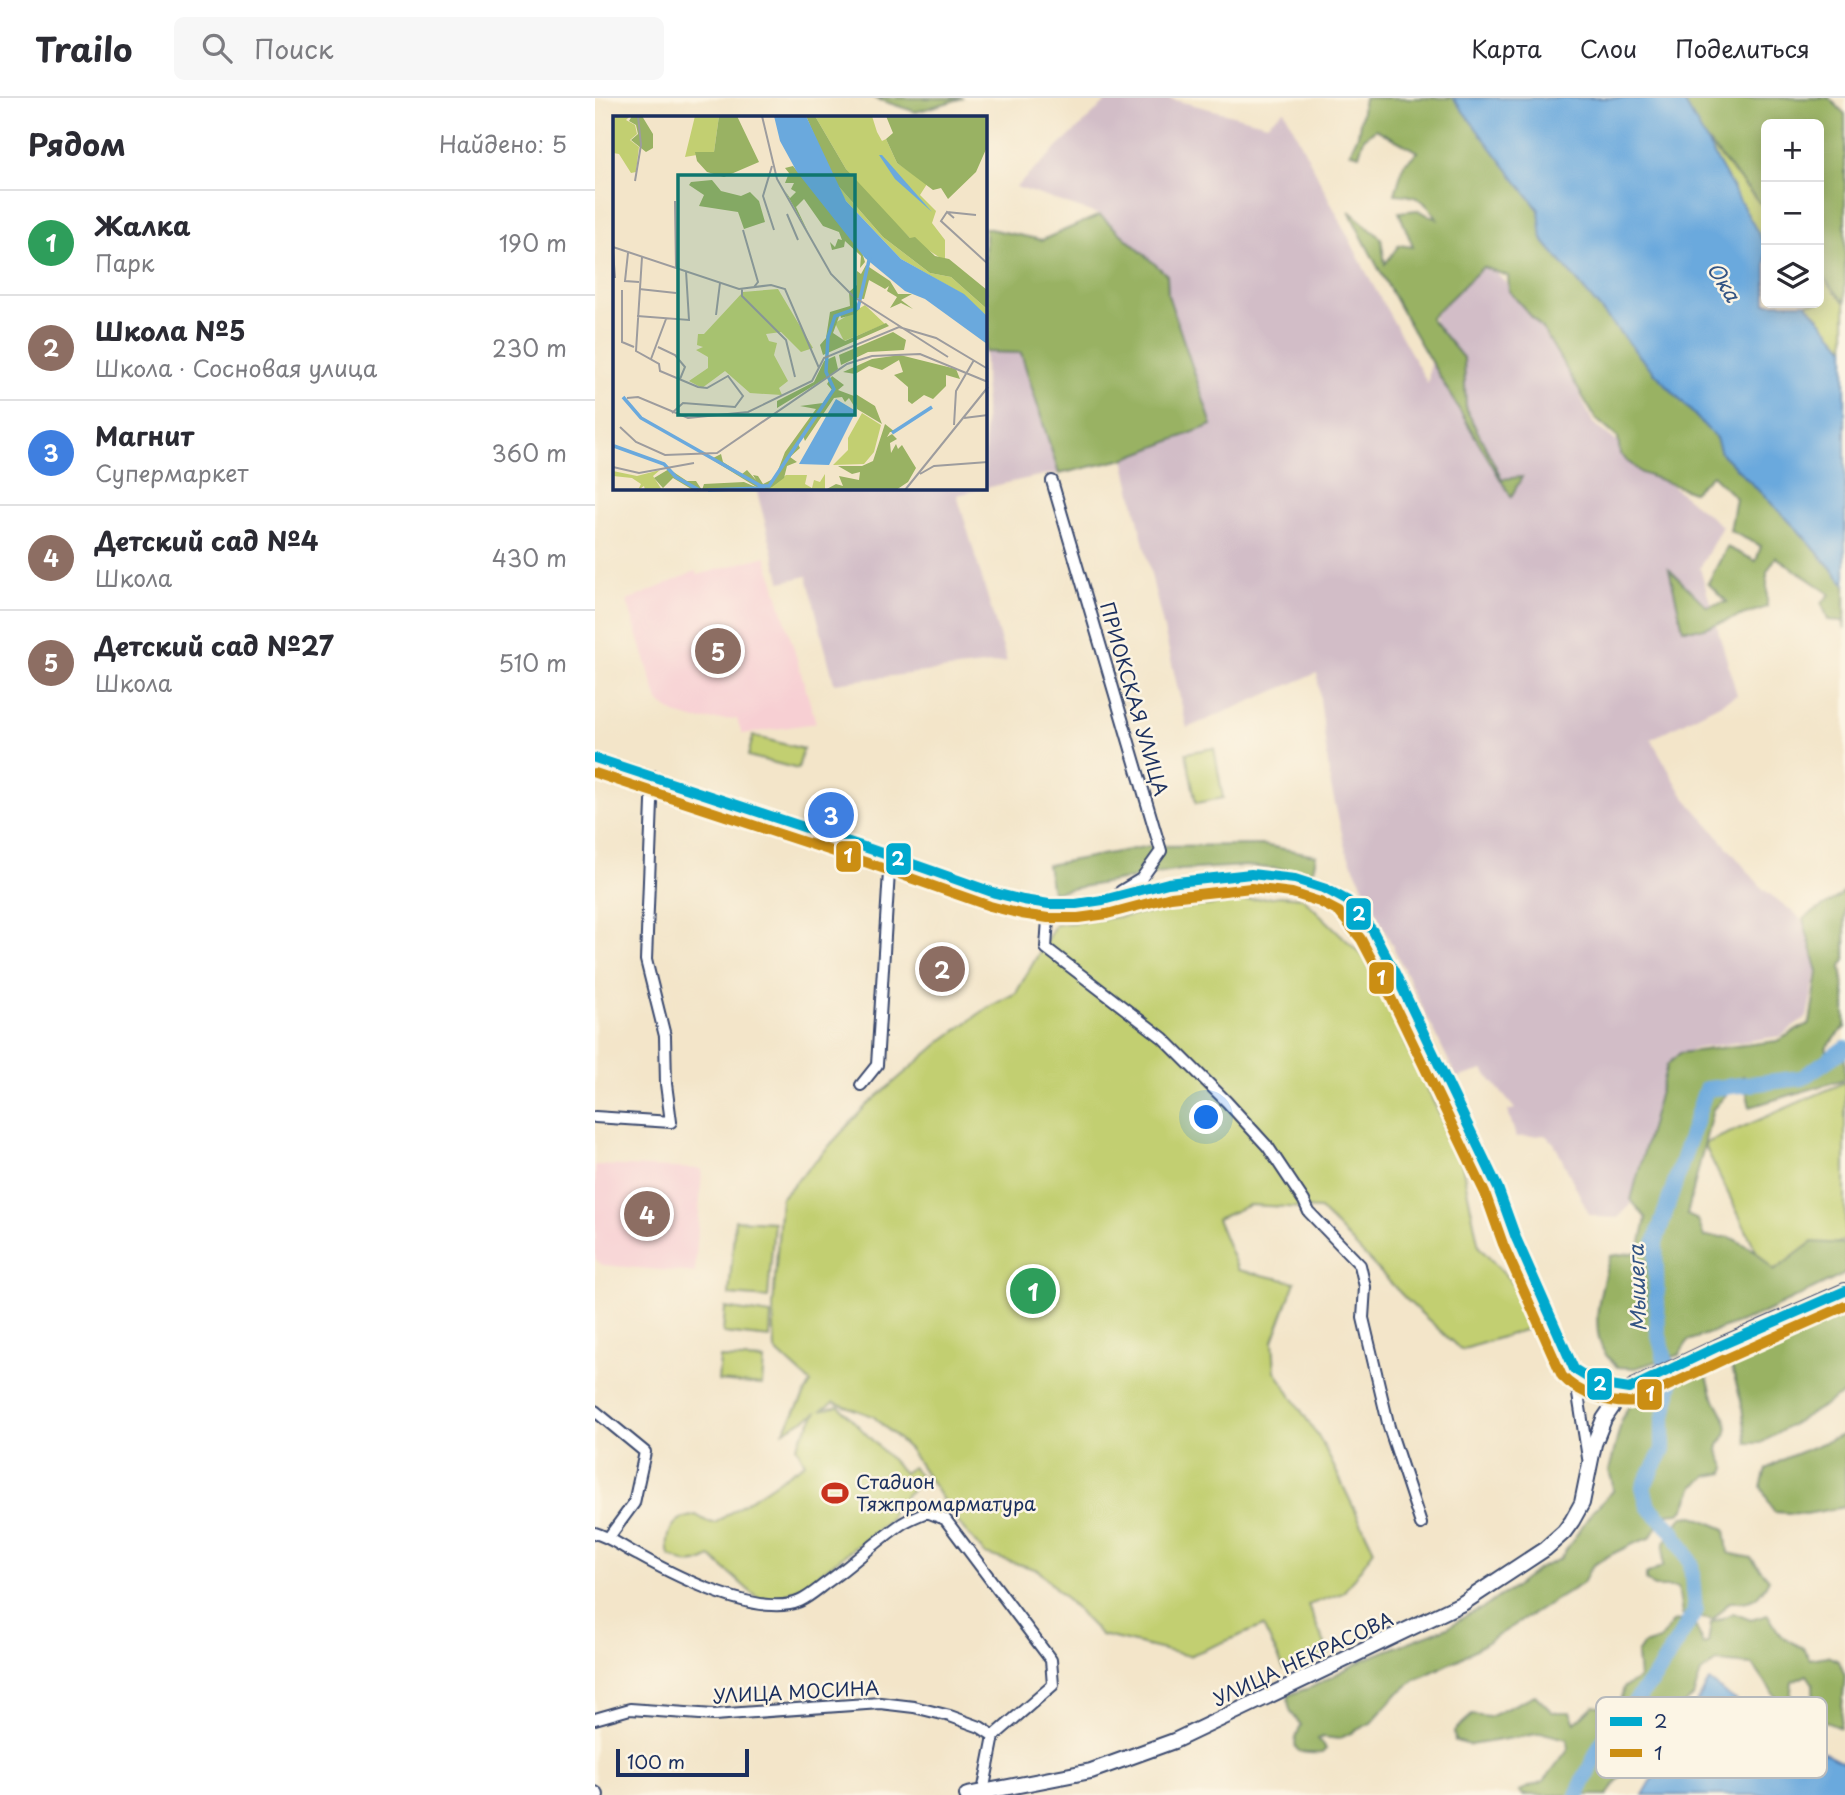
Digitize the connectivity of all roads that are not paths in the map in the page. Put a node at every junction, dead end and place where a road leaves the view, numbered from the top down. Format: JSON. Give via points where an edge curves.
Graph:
{"nodes":[{"id":1,"x":1052,"y":481,"type":"dead end"},
{"id":2,"x":595,"y":758,"type":"edge"},
{"id":3,"x":653,"y":776,"type":"junction"},
{"id":4,"x":890,"y":856,"type":"junction"},
{"id":5,"x":1103,"y":900,"type":"junction"},
{"id":6,"x":1049,"y":904,"type":"junction"},
{"id":7,"x":861,"y":1085,"type":"dead end"},
{"id":8,"x":595,"y":1117,"type":"edge"},
{"id":9,"x":1845,"y":1291,"type":"edge"},
{"id":10,"x":1574,"y":1369,"type":"junction"},
{"id":11,"x":1629,"y":1389,"type":"junction"},
{"id":12,"x":595,"y":1411,"type":"edge"},
{"id":13,"x":1589,"y":1464,"type":"junction"},
{"id":14,"x":1421,"y":1524,"type":"dead end"},
{"id":15,"x":595,"y":1533,"type":"edge"},
{"id":16,"x":609,"y":1537,"type":"junction"},
{"id":17,"x":595,"y":1719,"type":"edge"},
{"id":18,"x":994,"y":1736,"type":"junction"},
{"id":19,"x":983,"y":1792,"type":"junction"},
{"id":20,"x":967,"y":1795,"type":"edge"}],
"edges":[{"from":1,"to":5,"type":"street","name":"ПРИОКСКАЯ УЛИЦА","via":[[1161,851],[1141,879]]},
{"from":2,"to":3,"type":"street"},
{"from":3,"to":4,"type":"street"},
{"from":3,"to":8,"type":"street","via":[[646,960],[665,1036],[671,1122]]},
{"from":4,"to":6,"type":"street","via":[[995,893]]},
{"from":4,"to":7,"type":"street","via":[[877,1065]]},
{"from":5,"to":6,"type":"street"},
{"from":5,"to":10,"type":"street","name":"УЛИЦА НЕКРАСОВА","via":[[1167,883],[1251,874],[1295,879],[1348,901],[1373,931],[1394,971],[1497,1188]]},
{"from":6,"to":14,"type":"street","via":[[1047,948],[1163,1038],[1227,1102],[1268,1147],[1309,1212],[1360,1265],[1365,1287],[1363,1318],[1389,1427]]},
{"from":9,"to":11,"type":"main road","name":"УЛИЦА НЕКРАСОВА"},
{"from":10,"to":11,"type":"street","via":[[1598,1384]]},
{"from":10,"to":13,"type":"street","name":"УЛИЦА НЕКРАСОВА"},
{"from":11,"to":13,"type":"main road","name":"УЛИЦА НЕКРАСОВА","via":[[1604,1419]]},
{"from":12,"to":16,"type":"street","via":[[645,1452],[634,1503]]},
{"from":13,"to":19,"type":"main road","name":"УЛИЦА НЕКРАСОВА","via":[[1582,1503],[1564,1532],[1463,1604],[1174,1741],[1091,1771]]},
{"from":15,"to":16,"type":"street"},
{"from":16,"to":18,"type":"street","via":[[682,1578],[764,1605],[785,1605],[801,1601],[904,1523],[927,1511],[945,1519],[1051,1660],[1053,1685]]},
{"from":17,"to":18,"type":"street","name":"УЛИЦА МОСИНА","via":[[630,1709],[714,1714],[880,1703],[950,1716]]},
{"from":18,"to":19,"type":"street"},
{"from":19,"to":20,"type":"main road","name":"УЛИЦА НЕКРАСОВА"}]}
